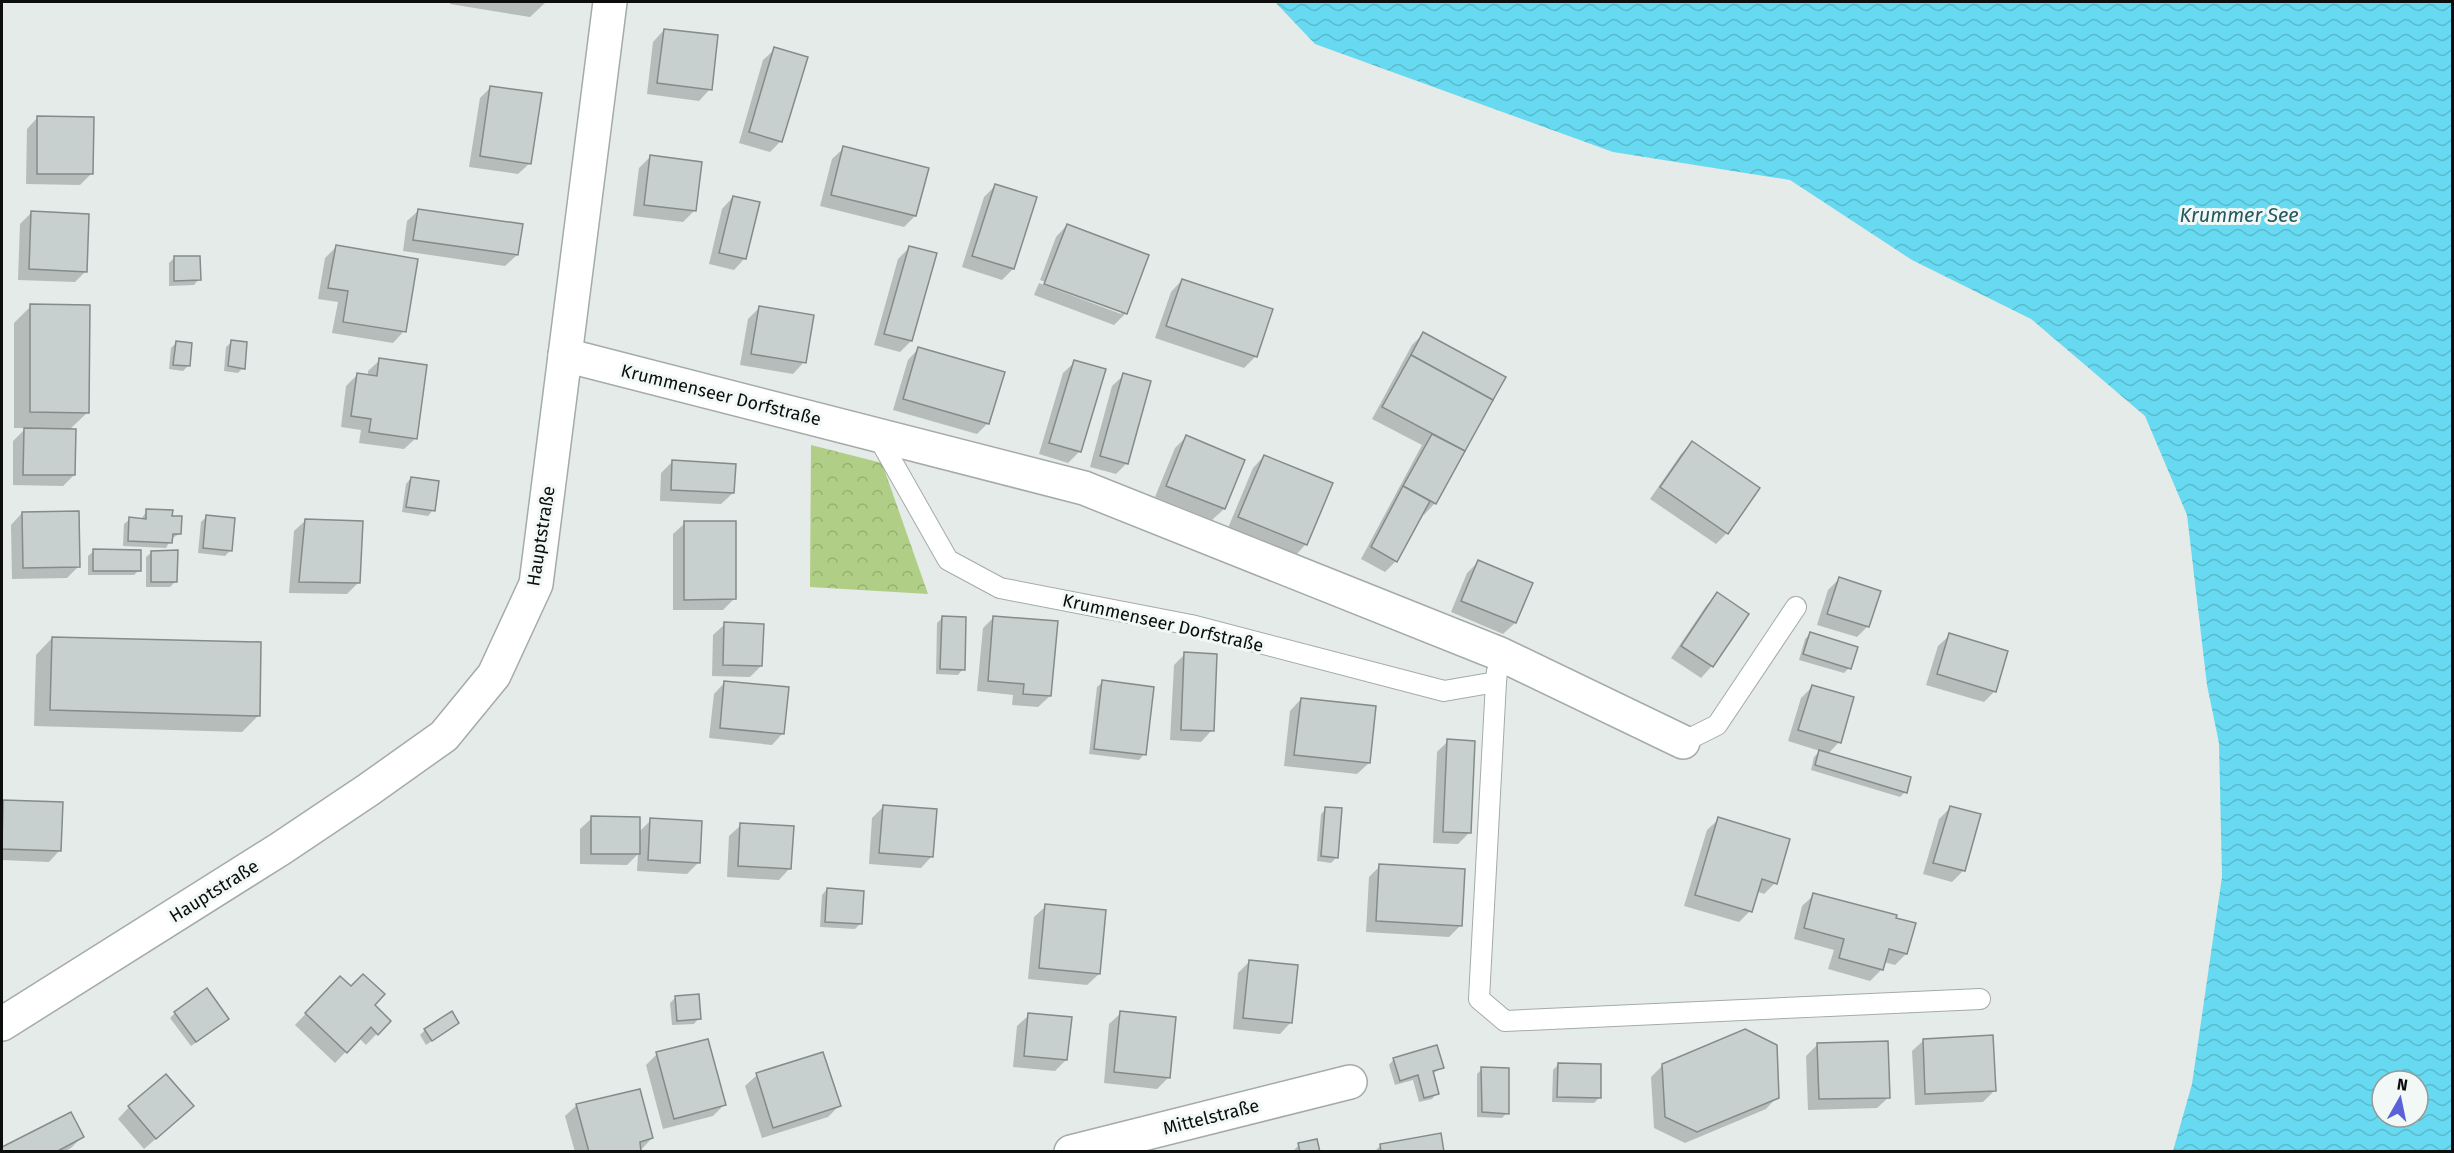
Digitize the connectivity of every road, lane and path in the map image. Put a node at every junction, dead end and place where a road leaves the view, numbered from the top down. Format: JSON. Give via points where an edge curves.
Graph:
{"nodes":[{"id":1,"x":610,"y":2,"type":"edge"},
{"id":2,"x":565,"y":355,"type":"junction"},
{"id":3,"x":877,"y":435,"type":"junction"},
{"id":4,"x":1796,"y":608,"type":"dead end"},
{"id":5,"x":1498,"y":668,"type":"junction"},
{"id":6,"x":1683,"y":742,"type":"joint"},
{"id":7,"x":1980,"y":999,"type":"dead end"},
{"id":8,"x":2,"y":1024,"type":"edge"},
{"id":9,"x":1350,"y":1082,"type":"dead end"},
{"id":10,"x":1071,"y":1152,"type":"edge"}],
"edges":[{"from":1,"to":2,"type":"street","name":"Hauptstraße"},
{"from":2,"to":3,"type":"street","name":"Krummenseer Dorfstraße"},
{"from":2,"to":8,"type":"street","name":"Hauptstraße","via":[[536,584],[494,675],[444,736],[280,849]]},
{"from":3,"to":5,"type":"street","name":"Krummenseer Dorfstraße","via":[[1084,488]]},
{"from":3,"to":5,"type":"lane","name":"Krummenseer Dorfstraße","via":[[948,560],[1000,588],[1191,625],[1444,691]]},
{"from":4,"to":6,"type":"lane","via":[[1717,725]]},
{"from":5,"to":6,"type":"street","name":"Krummenseer Dorfstraße"},
{"from":5,"to":7,"type":"lane","via":[[1479,999],[1505,1021]]},
{"from":9,"to":10,"type":"street","name":"Mittelstraße"}]}
